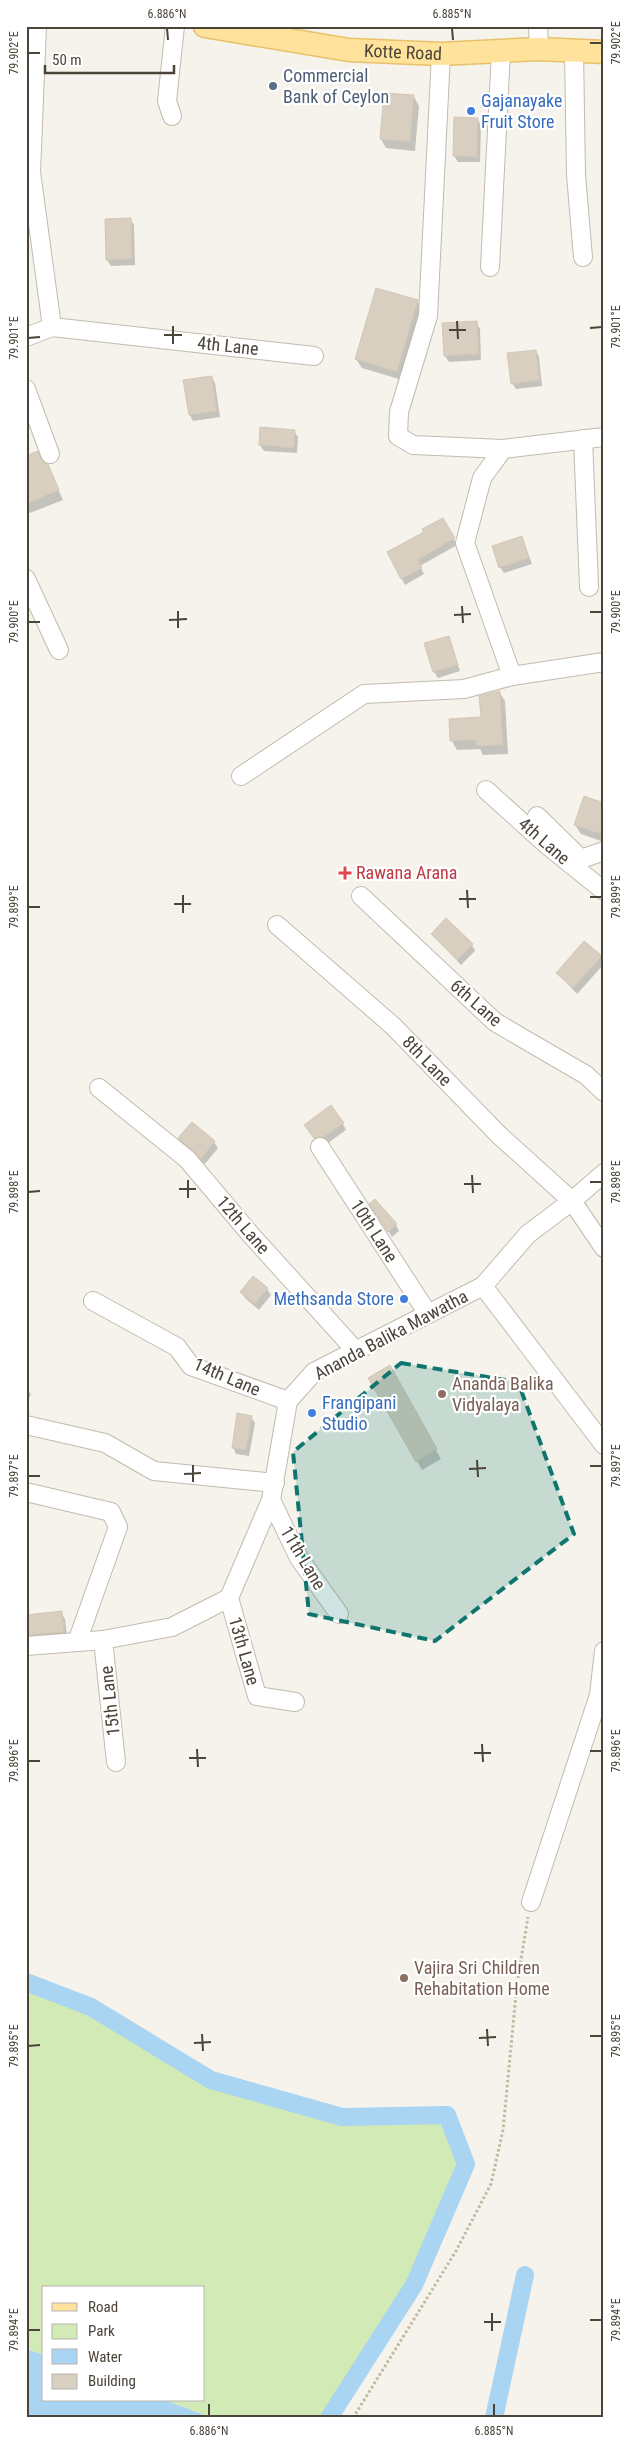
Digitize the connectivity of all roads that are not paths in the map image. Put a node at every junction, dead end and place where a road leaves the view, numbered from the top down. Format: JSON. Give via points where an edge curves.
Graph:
{"nodes":[{"id":1,"x":37,"y":26,"type":"edge"},
{"id":2,"x":175,"y":26,"type":"edge"},
{"id":3,"x":205,"y":26,"type":"edge"},
{"id":4,"x":538,"y":26,"type":"edge"},
{"id":5,"x":246,"y":29,"type":"edge"},
{"id":6,"x":539,"y":49,"type":"junction"},
{"id":7,"x":501,"y":51,"type":"junction"},
{"id":8,"x":574,"y":51,"type":"junction"},
{"id":9,"x":604,"y":52,"type":"edge"},
{"id":10,"x":441,"y":54,"type":"junction"},
{"id":11,"x":172,"y":116,"type":"dead end"},
{"id":12,"x":583,"y":257,"type":"dead end"},
{"id":13,"x":490,"y":267,"type":"dead end"},
{"id":14,"x":52,"y":327,"type":"junction"},
{"id":15,"x":26,"y":337,"type":"edge"},
{"id":16,"x":314,"y":356,"type":"dead end"},
{"id":17,"x":26,"y":390,"type":"edge"},
{"id":18,"x":604,"y":437,"type":"edge"},
{"id":19,"x":582,"y":440,"type":"junction"},
{"id":20,"x":503,"y":449,"type":"junction"},
{"id":21,"x":50,"y":454,"type":"dead end"},
{"id":22,"x":26,"y":579,"type":"edge"},
{"id":23,"x":589,"y":586,"type":"dead end"},
{"id":24,"x":59,"y":650,"type":"dead end"},
{"id":25,"x":604,"y":662,"type":"edge"},
{"id":26,"x":512,"y":676,"type":"junction"},
{"id":27,"x":241,"y":776,"type":"dead end"},
{"id":28,"x":486,"y":790,"type":"dead end"},
{"id":29,"x":537,"y":816,"type":"dead end"},
{"id":30,"x":604,"y":851,"type":"edge"},
{"id":31,"x":604,"y":892,"type":"edge"},
{"id":32,"x":362,"y":896,"type":"dead end"},
{"id":33,"x":277,"y":925,"type":"dead end"},
{"id":34,"x":98,"y":1088,"type":"dead end"},
{"id":35,"x":604,"y":1092,"type":"edge"},
{"id":36,"x":320,"y":1147,"type":"dead end"},
{"id":37,"x":604,"y":1173,"type":"edge"},
{"id":38,"x":572,"y":1201,"type":"junction"},
{"id":39,"x":604,"y":1248,"type":"edge"},
{"id":40,"x":483,"y":1286,"type":"junction"},
{"id":41,"x":93,"y":1301,"type":"dead end"},
{"id":42,"x":428,"y":1314,"type":"junction"},
{"id":43,"x":356,"y":1351,"type":"junction"},
{"id":44,"x":288,"y":1401,"type":"junction"},
{"id":45,"x":26,"y":1424,"type":"edge"},
{"id":46,"x":604,"y":1445,"type":"edge"},
{"id":47,"x":26,"y":1492,"type":"edge"},
{"id":48,"x":273,"y":1492,"type":"junction"},
{"id":49,"x":229,"y":1598,"type":"junction"},
{"id":50,"x":339,"y":1614,"type":"dead end"},
{"id":51,"x":103,"y":1640,"type":"junction"},
{"id":52,"x":77,"y":1642,"type":"junction"},
{"id":53,"x":26,"y":1646,"type":"edge"},
{"id":54,"x":603,"y":1656,"type":"edge"},
{"id":55,"x":295,"y":1702,"type":"dead end"},
{"id":56,"x":116,"y":1762,"type":"dead end"},
{"id":57,"x":531,"y":1902,"type":"road end"}],
"edges":[{"from":1,"to":14,"type":"street","via":[[31,172]]},
{"from":2,"to":11,"type":"street","via":[[167,100]]},
{"from":3,"to":5,"type":"main road","name":"Kotte Road"},
{"from":4,"to":6,"type":"street"},
{"from":5,"to":10,"type":"main road","name":"Kotte Road","via":[[349,50]]},
{"from":6,"to":7,"type":"main road","name":"Kotte Road"},
{"from":6,"to":8,"type":"main road","name":"Kotte Road"},
{"from":7,"to":10,"type":"main road","name":"Kotte Road"},
{"from":7,"to":13,"type":"street"},
{"from":8,"to":9,"type":"main road","name":"Kotte Road"},
{"from":8,"to":12,"type":"street","via":[[576,174]]},
{"from":10,"to":20,"type":"street","via":[[428,316],[399,412],[398,436],[413,445]]},
{"from":14,"to":15,"type":"street","name":"4th Lane"},
{"from":14,"to":16,"type":"street","name":"4th Lane"},
{"from":17,"to":21,"type":"street"},
{"from":18,"to":19,"type":"street"},
{"from":19,"to":20,"type":"street"},
{"from":19,"to":23,"type":"street"},
{"from":20,"to":26,"type":"street","via":[[482,478],[465,543]]},
{"from":22,"to":24,"type":"street"},
{"from":25,"to":26,"type":"street"},
{"from":26,"to":27,"type":"street","via":[[464,689],[364,694]]},
{"from":28,"to":31,"type":"street","name":"4th Lane"},
{"from":29,"to":30,"type":"street","via":[[581,859]]},
{"from":32,"to":35,"type":"street","name":"6th Lane","via":[[495,1022],[586,1075]]},
{"from":33,"to":38,"type":"street","name":"8th Lane","via":[[392,1026],[499,1135]]},
{"from":34,"to":43,"type":"street","name":"12th Lane","via":[[187,1159]]},
{"from":36,"to":42,"type":"street","name":"10th Lane"},
{"from":37,"to":38,"type":"street","name":"Ananda Balika Mawatha"},
{"from":38,"to":39,"type":"street","name":"8th Lane"},
{"from":38,"to":40,"type":"street","name":"Ananda Balika Mawatha","via":[[528,1234]]},
{"from":40,"to":42,"type":"street","name":"Ananda Balika Mawatha"},
{"from":40,"to":46,"type":"street"},
{"from":41,"to":44,"type":"street","name":"14th Lane","via":[[177,1347],[191,1366]]},
{"from":42,"to":43,"type":"street","name":"Ananda Balika Mawatha"},
{"from":43,"to":44,"type":"street","name":"Ananda Balika Mawatha","via":[[314,1372]]},
{"from":44,"to":48,"type":"street"},
{"from":45,"to":48,"type":"street","via":[[105,1443],[154,1471]]},
{"from":47,"to":52,"type":"street","via":[[111,1512],[118,1527]]},
{"from":48,"to":49,"type":"street"},
{"from":48,"to":50,"type":"street","name":"11th Lane","via":[[299,1558]]},
{"from":49,"to":51,"type":"street","via":[[172,1627]]},
{"from":49,"to":55,"type":"street","name":"13th Lane","via":[[257,1696]]},
{"from":51,"to":52,"type":"street"},
{"from":51,"to":56,"type":"street","name":"15th Lane"},
{"from":52,"to":53,"type":"street"},
{"from":54,"to":57,"type":"street","via":[[599,1696]]}]}
